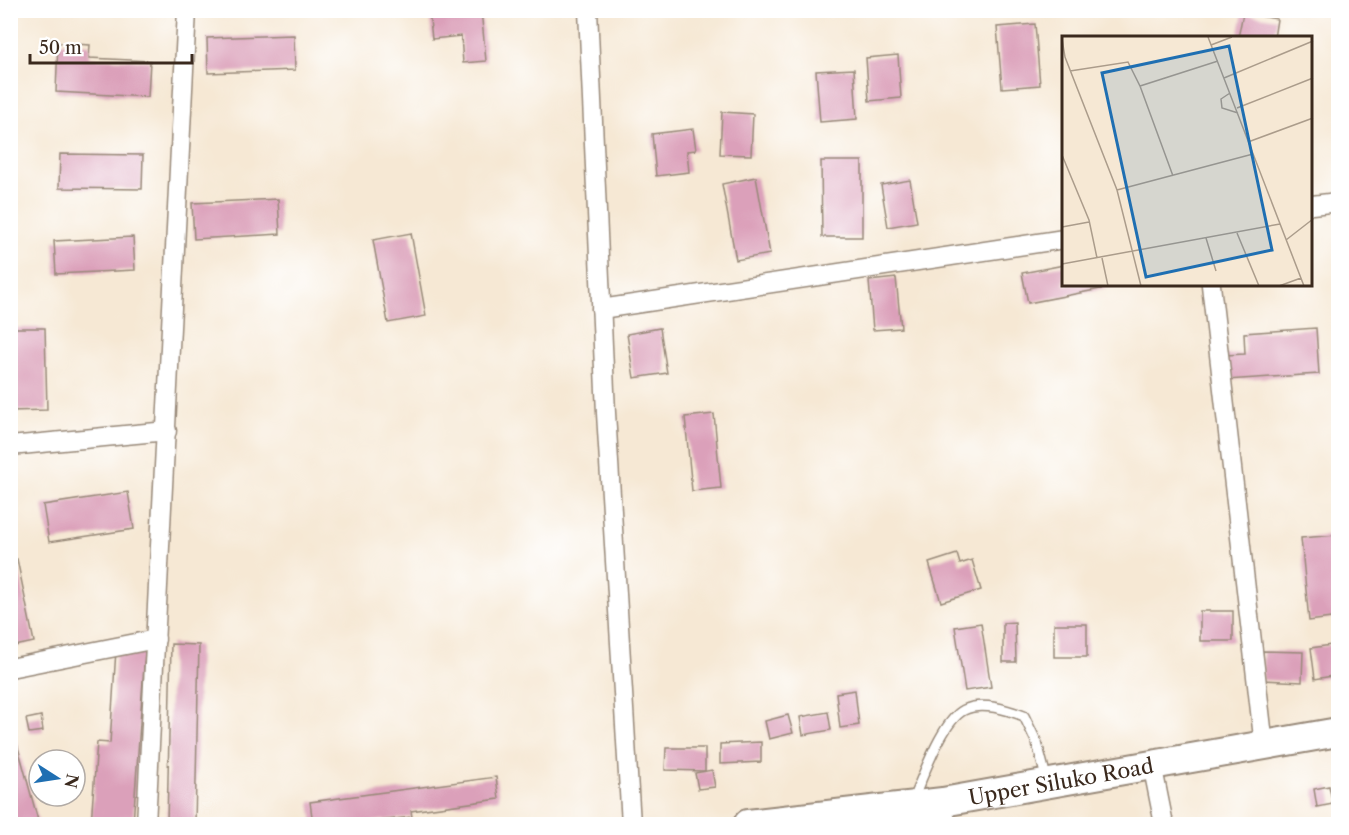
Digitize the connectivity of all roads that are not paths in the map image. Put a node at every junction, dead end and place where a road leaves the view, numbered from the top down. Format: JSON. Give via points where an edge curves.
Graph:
{"nodes":[{"id":1,"x":187,"y":10,"type":"edge"},
{"id":2,"x":588,"y":10,"type":"edge"},
{"id":3,"x":1338,"y":202,"type":"edge"},
{"id":4,"x":1313,"y":205,"type":"edge"},
{"id":5,"x":1062,"y":239,"type":"edge"},
{"id":6,"x":1211,"y":286,"type":"edge"},
{"id":7,"x":601,"y":309,"type":"junction"},
{"id":8,"x":167,"y":431,"type":"junction"},
{"id":9,"x":10,"y":446,"type":"edge"},
{"id":10,"x":156,"y":639,"type":"junction"},
{"id":11,"x":10,"y":668,"type":"edge"},
{"id":12,"x":1338,"y":732,"type":"edge"},
{"id":13,"x":1264,"y":746,"type":"junction"},
{"id":14,"x":1152,"y":764,"type":"junction"},
{"id":15,"x":1048,"y":783,"type":"junction"},
{"id":16,"x":909,"y":806,"type":"junction"},
{"id":17,"x":945,"y":813,"type":"edge"},
{"id":18,"x":146,"y":825,"type":"edge"},
{"id":19,"x":631,"y":825,"type":"edge"},
{"id":20,"x":747,"y":825,"type":"edge"},
{"id":21,"x":1164,"y":825,"type":"edge"}],
"edges":[{"from":1,"to":8,"type":"street"},
{"from":2,"to":7,"type":"street"},
{"from":3,"to":4,"type":"street"},
{"from":5,"to":7,"type":"street"},
{"from":6,"to":13,"type":"street"},
{"from":7,"to":19,"type":"street"},
{"from":8,"to":9,"type":"street"},
{"from":8,"to":10,"type":"street"},
{"from":10,"to":11,"type":"street"},
{"from":10,"to":18,"type":"street"},
{"from":12,"to":13,"type":"main road","name":"Upper Siluko Road"},
{"from":13,"to":14,"type":"main road","name":"Upper Siluko Road"},
{"from":14,"to":15,"type":"main road","name":"Upper Siluko Road"},
{"from":14,"to":21,"type":"street"},
{"from":15,"to":16,"type":"lane","via":[[1037,743],[1024,716],[1000,706],[965,710],[947,727]]},
{"from":15,"to":17,"type":"main road","name":"Upper Siluko Road"},
{"from":16,"to":17,"type":"main road","name":"Upper Siluko Road"},
{"from":16,"to":20,"type":"main road","name":"Upper Siluko Road"}]}
